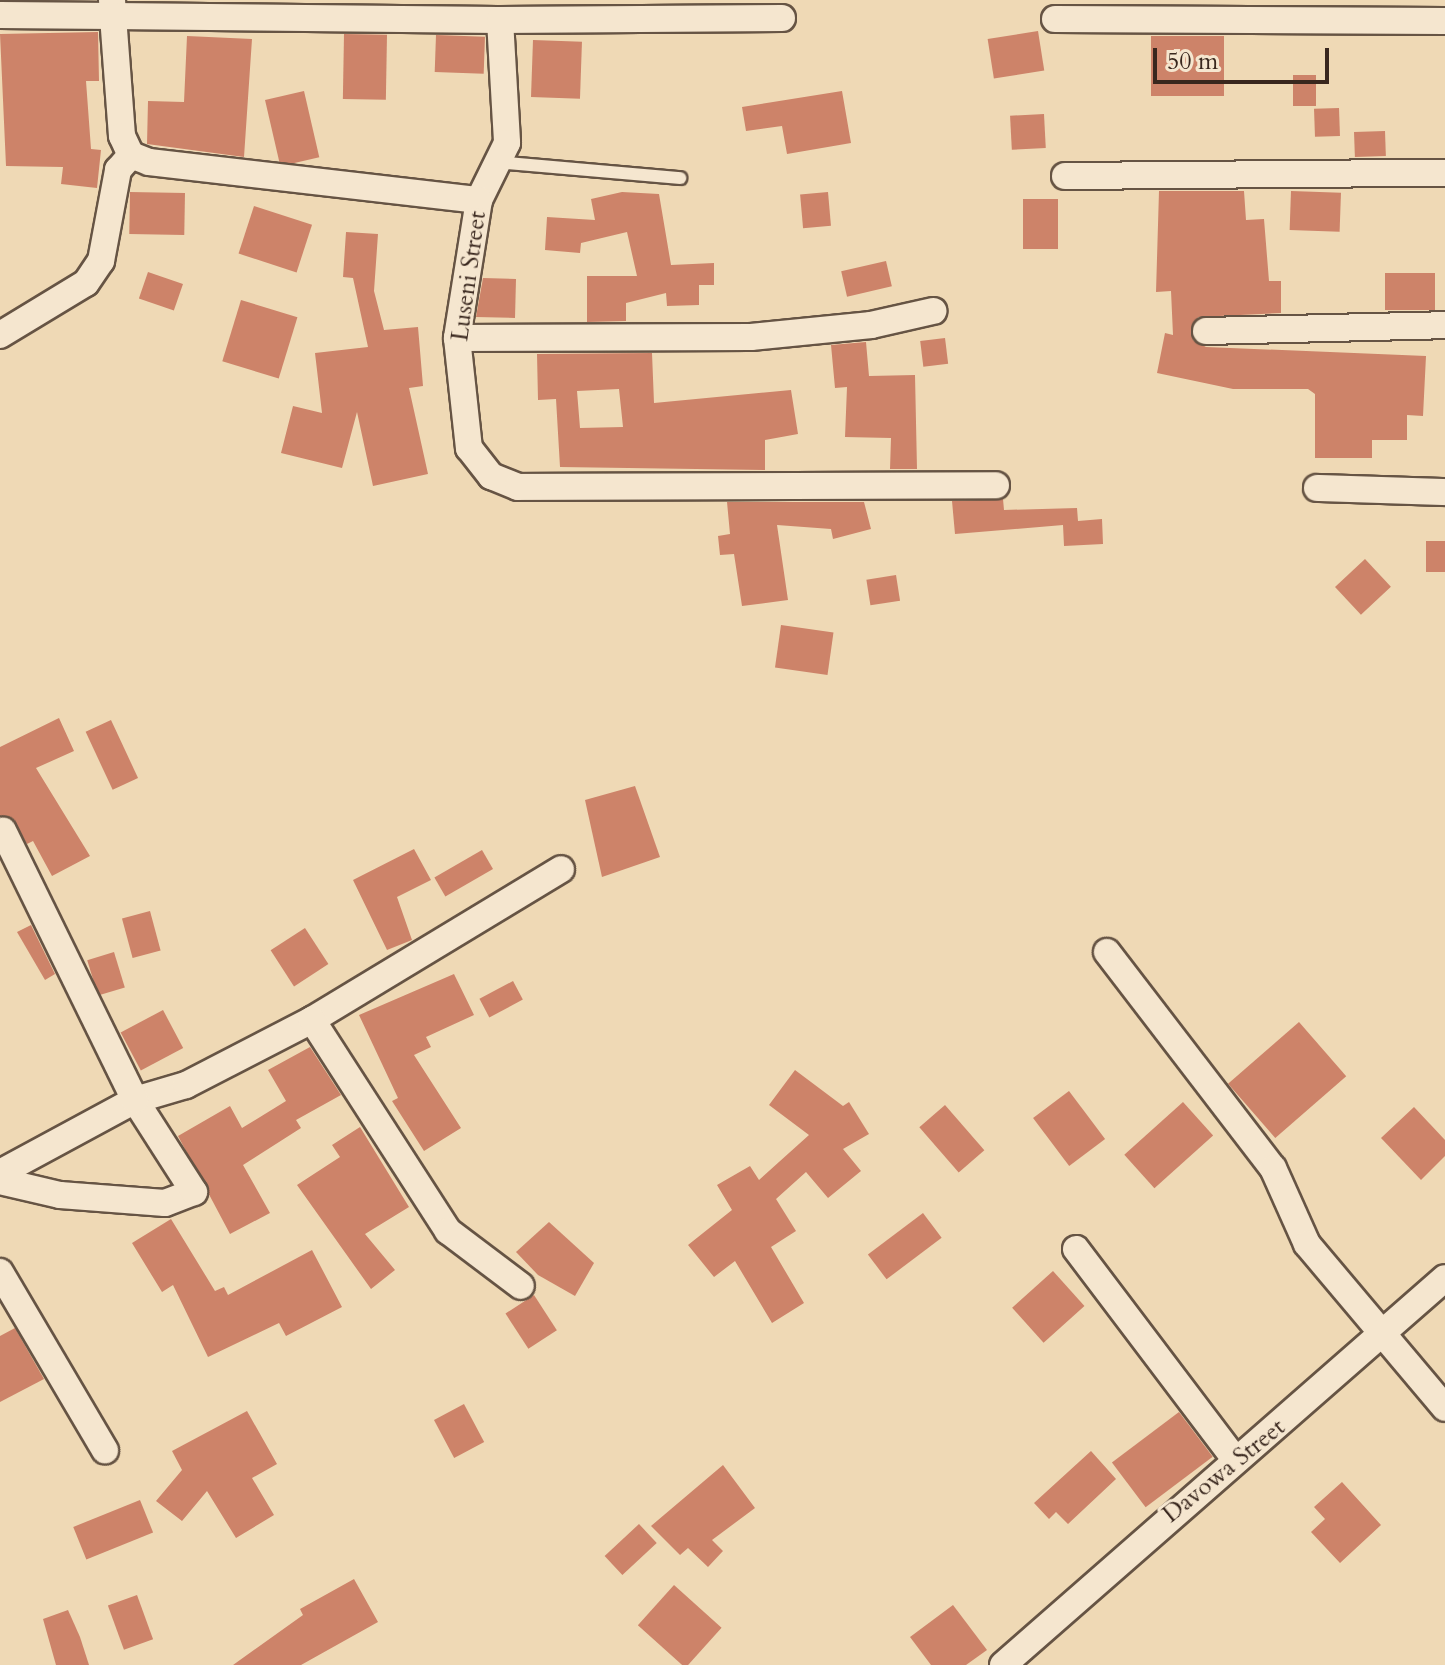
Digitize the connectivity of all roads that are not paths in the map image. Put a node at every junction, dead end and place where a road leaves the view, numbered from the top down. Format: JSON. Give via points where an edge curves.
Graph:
{"nodes":[{"id":1,"x":112,"y":8,"type":"edge"},
{"id":2,"x":0,"y":15,"type":"edge"},
{"id":3,"x":782,"y":18,"type":"dead end"},
{"id":4,"x":1055,"y":19,"type":"dead end"},
{"id":5,"x":500,"y":20,"type":"junction"},
{"id":6,"x":1445,"y":21,"type":"edge"},
{"id":7,"x":131,"y":155,"type":"junction"},
{"id":8,"x":496,"y":162,"type":"junction"},
{"id":9,"x":1445,"y":173,"type":"edge"},
{"id":10,"x":1065,"y":176,"type":"dead end"},
{"id":11,"x":680,"y":178,"type":"dead end"},
{"id":12,"x":479,"y":200,"type":"junction"},
{"id":13,"x":933,"y":311,"type":"dead end"},
{"id":14,"x":1445,"y":325,"type":"edge"},
{"id":15,"x":1206,"y":331,"type":"dead end"},
{"id":16,"x":0,"y":335,"type":"edge"},
{"id":17,"x":457,"y":338,"type":"junction"},
{"id":18,"x":996,"y":485,"type":"dead end"},
{"id":19,"x":1317,"y":488,"type":"dead end"},
{"id":20,"x":1445,"y":492,"type":"edge"},
{"id":21,"x":3,"y":831,"type":"dead end"},
{"id":22,"x":561,"y":869,"type":"dead end"},
{"id":23,"x":1107,"y":952,"type":"dead end"},
{"id":24,"x":312,"y":1020,"type":"junction"},
{"id":25,"x":135,"y":1100,"type":"junction"},
{"id":26,"x":0,"y":1173,"type":"edge"},
{"id":27,"x":0,"y":1181,"type":"edge"},
{"id":28,"x":1076,"y":1249,"type":"dead end"},
{"id":29,"x":0,"y":1272,"type":"edge"},
{"id":30,"x":1445,"y":1278,"type":"edge"},
{"id":31,"x":521,"y":1286,"type":"dead end"},
{"id":32,"x":1384,"y":1333,"type":"junction"},
{"id":33,"x":1445,"y":1408,"type":"edge"},
{"id":34,"x":105,"y":1450,"type":"dead end"},
{"id":35,"x":1235,"y":1459,"type":"junction"},
{"id":36,"x":1003,"y":1665,"type":"edge"}],
"edges":[{"from":1,"to":2,"type":"street"},
{"from":1,"to":5,"type":"street"},
{"from":1,"to":7,"type":"street","via":[[122,136]]},
{"from":3,"to":5,"type":"street"},
{"from":4,"to":6,"type":"street"},
{"from":5,"to":8,"type":"street","name":"Luseni Street","via":[[508,124]]},
{"from":7,"to":12,"type":"street","via":[[188,170]]},
{"from":7,"to":16,"type":"street","via":[[118,170],[101,261],[86,283]]},
{"from":8,"to":11,"type":"lane"},
{"from":8,"to":12,"type":"street","name":"Luseni Street"},
{"from":9,"to":10,"type":"street"},
{"from":12,"to":17,"type":"street","name":"Luseni Street"},
{"from":13,"to":17,"type":"street","via":[[871,325],[751,337]]},
{"from":14,"to":15,"type":"street"},
{"from":17,"to":18,"type":"street","name":"Luseni Street","via":[[469,448],[491,476],[518,487]]},
{"from":19,"to":20,"type":"street"},
{"from":21,"to":25,"type":"street"},
{"from":22,"to":24,"type":"street"},
{"from":23,"to":32,"type":"street","via":[[1273,1168],[1307,1244]]},
{"from":24,"to":25,"type":"street","via":[[186,1085]]},
{"from":24,"to":31,"type":"street","via":[[448,1231]]},
{"from":25,"to":26,"type":"street"},
{"from":25,"to":27,"type":"street","via":[[187,1173],[194,1192],[186,1201],[60,1195]]},
{"from":28,"to":35,"type":"street"},
{"from":29,"to":34,"type":"street"},
{"from":30,"to":32,"type":"street","name":"Davowa Street"},
{"from":32,"to":33,"type":"street"},
{"from":32,"to":35,"type":"street","name":"Davowa Street"},
{"from":35,"to":36,"type":"street","name":"Davowa Street"}]}
